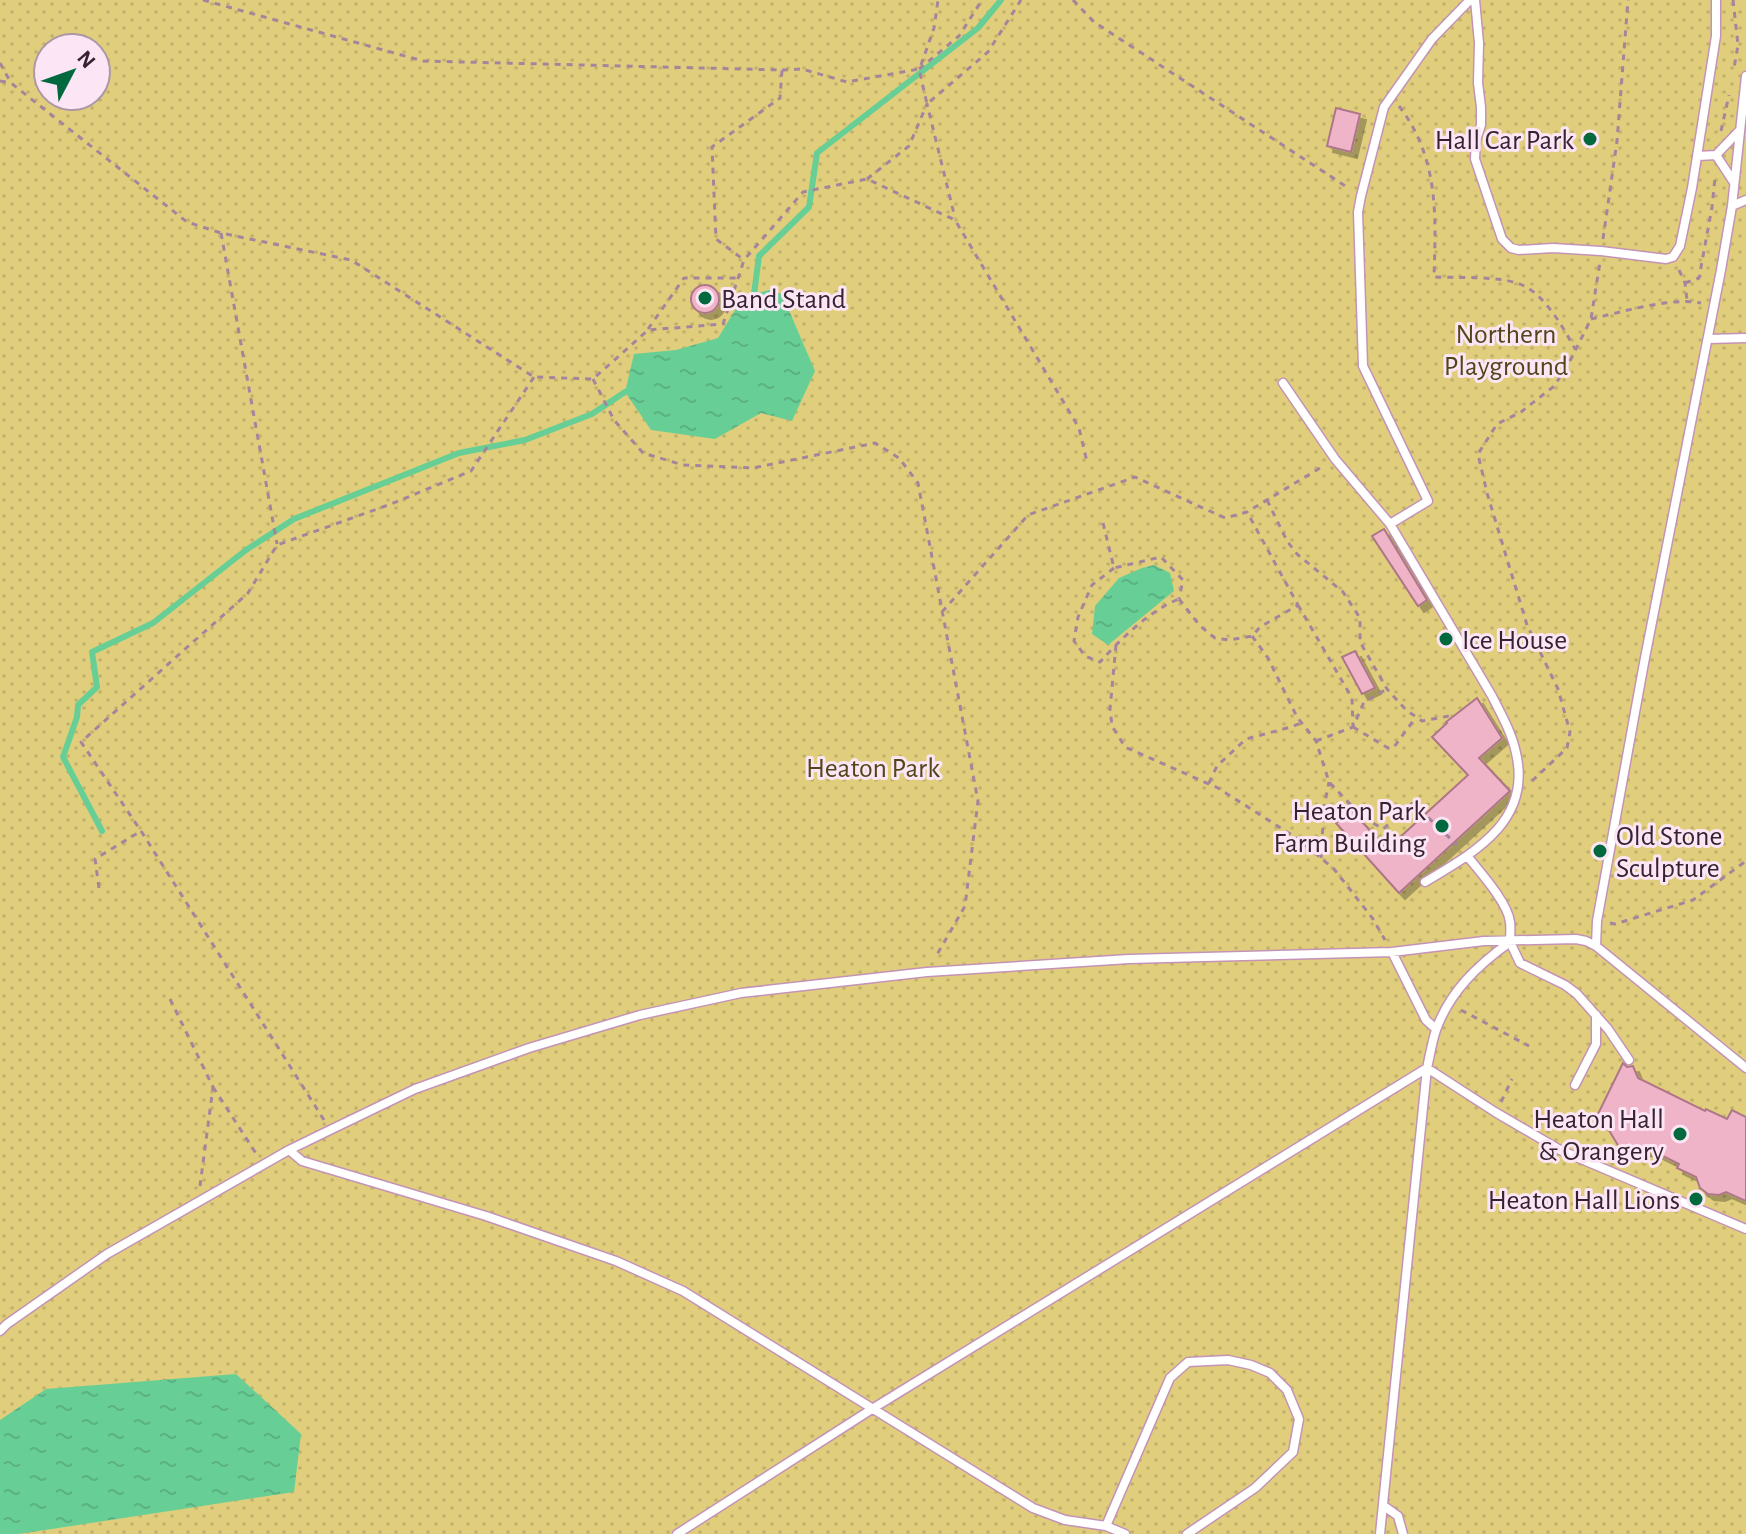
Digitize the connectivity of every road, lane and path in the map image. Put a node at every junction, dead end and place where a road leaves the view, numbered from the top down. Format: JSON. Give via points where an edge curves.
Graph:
{"nodes":[{"id":1,"x":203,"y":0,"type":"edge"},
{"id":2,"x":938,"y":0,"type":"edge"},
{"id":3,"x":982,"y":0,"type":"edge"},
{"id":4,"x":1021,"y":0,"type":"edge"},
{"id":5,"x":1073,"y":0,"type":"edge"},
{"id":6,"x":1473,"y":0,"type":"edge"},
{"id":7,"x":1628,"y":0,"type":"edge"},
{"id":8,"x":1716,"y":0,"type":"edge"},
{"id":9,"x":0,"y":63,"type":"edge"},
{"id":10,"x":782,"y":70,"type":"junction"},
{"id":11,"x":920,"y":70,"type":"junction"},
{"id":12,"x":1746,"y":76,"type":"edge"},
{"id":13,"x":0,"y":81,"type":"edge"},
{"id":14,"x":11,"y":83,"type":"junction"},
{"id":15,"x":1390,"y":99,"type":"junction"},
{"id":16,"x":927,"y":104,"type":"junction"},
{"id":17,"x":1739,"y":131,"type":"junction"},
{"id":18,"x":1716,"y":155,"type":"junction"},
{"id":19,"x":1698,"y":156,"type":"junction"},
{"id":20,"x":867,"y":179,"type":"junction"},
{"id":21,"x":1733,"y":181,"type":"junction"},
{"id":22,"x":1361,"y":196,"type":"junction"},
{"id":23,"x":1746,"y":200,"type":"edge"},
{"id":24,"x":1732,"y":206,"type":"junction"},
{"id":25,"x":955,"y":220,"type":"junction"},
{"id":26,"x":221,"y":233,"type":"junction"},
{"id":27,"x":1601,"y":251,"type":"junction"},
{"id":28,"x":1673,"y":257,"type":"junction"},
{"id":29,"x":744,"y":260,"type":"junction"},
{"id":30,"x":739,"y":278,"type":"junction"},
{"id":31,"x":1687,"y":300,"type":"junction"},
{"id":32,"x":1715,"y":306,"type":"junction"},
{"id":33,"x":1591,"y":319,"type":"junction"},
{"id":34,"x":648,"y":330,"type":"junction"},
{"id":35,"x":1746,"y":338,"type":"edge"},
{"id":36,"x":1708,"y":339,"type":"junction"},
{"id":37,"x":1576,"y":350,"type":"junction"},
{"id":38,"x":534,"y":377,"type":"junction"},
{"id":39,"x":593,"y":379,"type":"junction"},
{"id":40,"x":1283,"y":383,"type":"dead end"},
{"id":41,"x":1335,"y":459,"type":"junction"},
{"id":42,"x":1087,"y":462,"type":"dead end"},
{"id":43,"x":1267,"y":500,"type":"junction"},
{"id":44,"x":1247,"y":512,"type":"junction"},
{"id":45,"x":1103,"y":523,"type":"dead end"},
{"id":46,"x":1390,"y":524,"type":"junction"},
{"id":47,"x":277,"y":544,"type":"junction"},
{"id":48,"x":1114,"y":568,"type":"junction"},
{"id":49,"x":1179,"y":599,"type":"junction"},
{"id":50,"x":1298,"y":605,"type":"junction"},
{"id":51,"x":942,"y":612,"type":"junction"},
{"id":52,"x":1252,"y":636,"type":"junction"},
{"id":53,"x":1116,"y":645,"type":"junction"},
{"id":54,"x":1387,"y":689,"type":"junction"},
{"id":55,"x":1449,"y":716,"type":"dead end"},
{"id":56,"x":1416,"y":717,"type":"junction"},
{"id":57,"x":1302,"y":722,"type":"junction"},
{"id":58,"x":1353,"y":727,"type":"junction"},
{"id":59,"x":1316,"y":741,"type":"junction"},
{"id":60,"x":1329,"y":782,"type":"junction"},
{"id":61,"x":1209,"y":783,"type":"junction"},
{"id":62,"x":1517,"y":794,"type":"junction"},
{"id":63,"x":1353,"y":807,"type":"dead end"},
{"id":64,"x":1363,"y":817,"type":"dead end"},
{"id":65,"x":141,"y":831,"type":"junction"},
{"id":66,"x":1468,"y":857,"type":"junction"},
{"id":67,"x":1321,"y":858,"type":"junction"},
{"id":68,"x":1746,"y":861,"type":"edge"},
{"id":69,"x":1425,"y":882,"type":"dead end"},
{"id":70,"x":99,"y":888,"type":"dead end"},
{"id":71,"x":1597,"y":921,"type":"junction"},
{"id":72,"x":1510,"y":942,"type":"junction"},
{"id":73,"x":1596,"y":946,"type":"junction"},
{"id":74,"x":1392,"y":952,"type":"junction"},
{"id":75,"x":927,"y":972,"type":"junction"},
{"id":76,"x":170,"y":999,"type":"dead end"},
{"id":77,"x":1462,"y":1011,"type":"dead end"},
{"id":78,"x":1595,"y":1014,"type":"junction"},
{"id":79,"x":1436,"y":1029,"type":"junction"},
{"id":80,"x":1529,"y":1046,"type":"dead end"},
{"id":81,"x":1629,"y":1060,"type":"dead end"},
{"id":82,"x":1427,"y":1068,"type":"junction"},
{"id":83,"x":1746,"y":1068,"type":"edge"},
{"id":84,"x":1512,"y":1079,"type":"dead end"},
{"id":85,"x":1575,"y":1085,"type":"dead end"},
{"id":86,"x":213,"y":1087,"type":"junction"},
{"id":87,"x":1506,"y":1091,"type":"dead end"},
{"id":88,"x":330,"y":1130,"type":"junction"},
{"id":89,"x":289,"y":1150,"type":"junction"},
{"id":90,"x":263,"y":1165,"type":"junction"},
{"id":91,"x":198,"y":1202,"type":"junction"},
{"id":92,"x":1746,"y":1229,"type":"edge"},
{"id":93,"x":0,"y":1331,"type":"edge"},
{"id":94,"x":872,"y":1409,"type":"junction"},
{"id":95,"x":1384,"y":1506,"type":"junction"},
{"id":96,"x":1106,"y":1526,"type":"junction"},
{"id":97,"x":677,"y":1534,"type":"edge"},
{"id":98,"x":1125,"y":1534,"type":"edge"},
{"id":99,"x":1187,"y":1534,"type":"edge"},
{"id":100,"x":1380,"y":1534,"type":"edge"},
{"id":101,"x":1403,"y":1534,"type":"edge"}],
"edges":[{"from":1,"to":10,"type":"path","via":[[423,61]]},
{"from":2,"to":11,"type":"path"},
{"from":3,"to":11,"type":"path","via":[[959,36]]},
{"from":4,"to":16,"type":"path","via":[[988,52]]},
{"from":5,"to":22,"type":"path","via":[[1094,22]]},
{"from":6,"to":15,"type":"lane","via":[[1432,39]]},
{"from":6,"to":27,"type":"lane","via":[[1481,107],[1475,159],[1502,239],[1519,250]]},
{"from":7,"to":27,"type":"path","via":[[1614,175]]},
{"from":8,"to":19,"type":"lane","via":[[1716,36]]},
{"from":9,"to":14,"type":"path"},
{"from":10,"to":11,"type":"path","via":[[802,69],[847,82]]},
{"from":10,"to":29,"type":"path","via":[[780,98],[712,147],[716,239]]},
{"from":11,"to":16,"type":"path"},
{"from":12,"to":17,"type":"lane"},
{"from":13,"to":14,"type":"path"},
{"from":14,"to":26,"type":"path","via":[[187,222]]},
{"from":15,"to":22,"type":"lane"},
{"from":15,"to":37,"type":"path","via":[[1419,139],[1432,181],[1434,277],[1519,283],[1560,322]]},
{"from":16,"to":20,"type":"path","via":[[909,146]]},
{"from":16,"to":25,"type":"path"},
{"from":17,"to":18,"type":"lane"},
{"from":17,"to":21,"type":"lane"},
{"from":18,"to":19,"type":"lane"},
{"from":18,"to":21,"type":"lane"},
{"from":19,"to":28,"type":"lane","via":[[1680,246]]},
{"from":20,"to":25,"type":"path"},
{"from":20,"to":29,"type":"path","via":[[803,192]]},
{"from":21,"to":24,"type":"lane"},
{"from":22,"to":46,"type":"lane","via":[[1363,366],[1428,501]]},
{"from":23,"to":24,"type":"lane"},
{"from":24,"to":32,"type":"lane"},
{"from":25,"to":42,"type":"path","via":[[1079,428]]},
{"from":26,"to":38,"type":"path","via":[[351,260]]},
{"from":26,"to":47,"type":"path"},
{"from":27,"to":28,"type":"lane"},
{"from":27,"to":33,"type":"path"},
{"from":28,"to":31,"type":"path"},
{"from":29,"to":30,"type":"path"},
{"from":30,"to":34,"type":"path","via":[[684,278]]},
{"from":30,"to":34,"type":"path","via":[[723,324]]},
{"from":31,"to":32,"type":"path"},
{"from":31,"to":33,"type":"path"},
{"from":32,"to":36,"type":"lane"},
{"from":33,"to":37,"type":"path"},
{"from":34,"to":39,"type":"path"},
{"from":35,"to":36,"type":"lane"},
{"from":36,"to":71,"type":"lane"},
{"from":37,"to":62,"type":"path","via":[[1553,387],[1497,424],[1478,454],[1527,625],[1558,689],[1570,732],[1567,748]]},
{"from":38,"to":39,"type":"path"},
{"from":38,"to":47,"type":"path","via":[[471,471]]},
{"from":39,"to":51,"type":"path","via":[[614,420],[643,453],[683,465],[753,468],[875,443],[899,458],[918,483]]},
{"from":40,"to":41,"type":"lane"},
{"from":41,"to":43,"type":"path"},
{"from":41,"to":46,"type":"lane"},
{"from":43,"to":44,"type":"path"},
{"from":43,"to":54,"type":"path","via":[[1297,554],[1343,592],[1360,618],[1360,642]]},
{"from":44,"to":50,"type":"path"},
{"from":44,"to":51,"type":"path","via":[[1225,518],[1135,477],[1028,515]]},
{"from":45,"to":48,"type":"path"},
{"from":46,"to":62,"type":"lane","via":[[1505,723],[1516,752]]},
{"from":47,"to":65,"type":"path","via":[[248,593],[81,742]]},
{"from":48,"to":49,"type":"path","via":[[1161,557],[1183,580]]},
{"from":48,"to":53,"type":"path","via":[[1092,585],[1074,641],[1085,656],[1100,662]]},
{"from":49,"to":52,"type":"path","via":[[1215,638]]},
{"from":49,"to":53,"type":"path","via":[[1165,604]]},
{"from":50,"to":52,"type":"path"},
{"from":50,"to":58,"type":"path","via":[[1352,698]]},
{"from":51,"to":75,"type":"path","via":[[978,801],[965,906]]},
{"from":52,"to":57,"type":"path"},
{"from":53,"to":61,"type":"path","via":[[1110,709],[1112,726],[1125,747]]},
{"from":54,"to":56,"type":"path"},
{"from":54,"to":58,"type":"path","via":[[1364,702]]},
{"from":55,"to":56,"type":"path","via":[[1422,721]]},
{"from":56,"to":58,"type":"path","via":[[1388,748]]},
{"from":57,"to":59,"type":"path"},
{"from":57,"to":61,"type":"path","via":[[1246,739],[1217,766]]},
{"from":58,"to":59,"type":"path"},
{"from":59,"to":60,"type":"path"},
{"from":60,"to":63,"type":"path"},
{"from":60,"to":67,"type":"path"},
{"from":61,"to":67,"type":"path"},
{"from":62,"to":66,"type":"lane","via":[[1502,827]]},
{"from":64,"to":66,"type":"path","via":[[1383,829],[1413,803]]},
{"from":65,"to":70,"type":"path","via":[[95,859]]},
{"from":65,"to":88,"type":"path"},
{"from":66,"to":69,"type":"lane"},
{"from":66,"to":72,"type":"lane","via":[[1506,910]]},
{"from":67,"to":74,"type":"path","via":[[1373,919]]},
{"from":68,"to":71,"type":"path","via":[[1693,900],[1615,924]]},
{"from":71,"to":73,"type":"lane"},
{"from":72,"to":73,"type":"lane","via":[[1576,939]]},
{"from":72,"to":74,"type":"lane"},
{"from":72,"to":78,"type":"lane","via":[[1520,963],[1565,985]]},
{"from":72,"to":79,"type":"lane","via":[[1466,978]]},
{"from":73,"to":83,"type":"lane"},
{"from":74,"to":75,"type":"lane","via":[[1129,959]]},
{"from":74,"to":79,"type":"lane","via":[[1426,1020]]},
{"from":75,"to":88,"type":"lane","via":[[741,993],[640,1015],[415,1089]]},
{"from":76,"to":86,"type":"path"},
{"from":77,"to":80,"type":"path"},
{"from":78,"to":81,"type":"lane"},
{"from":78,"to":85,"type":"lane","via":[[1596,1044]]},
{"from":79,"to":82,"type":"lane"},
{"from":82,"to":92,"type":"lane","via":[[1560,1150]]},
{"from":82,"to":94,"type":"lane"},
{"from":82,"to":95,"type":"lane"},
{"from":84,"to":87,"type":"path"},
{"from":86,"to":90,"type":"path"},
{"from":86,"to":91,"type":"path"},
{"from":88,"to":89,"type":"lane"},
{"from":89,"to":90,"type":"lane"},
{"from":89,"to":94,"type":"lane","via":[[302,1161],[616,1261],[683,1291]]},
{"from":90,"to":91,"type":"lane"},
{"from":91,"to":93,"type":"lane","via":[[107,1254]]},
{"from":94,"to":96,"type":"lane","via":[[1033,1508]]},
{"from":94,"to":97,"type":"lane"},
{"from":95,"to":100,"type":"lane"},
{"from":95,"to":101,"type":"lane","via":[[1398,1516]]},
{"from":96,"to":98,"type":"lane"},
{"from":96,"to":99,"type":"lane","via":[[1170,1378],[1188,1362],[1207,1360],[1228,1360],[1270,1373],[1287,1390],[1299,1419],[1293,1452],[1255,1488]]}]}
